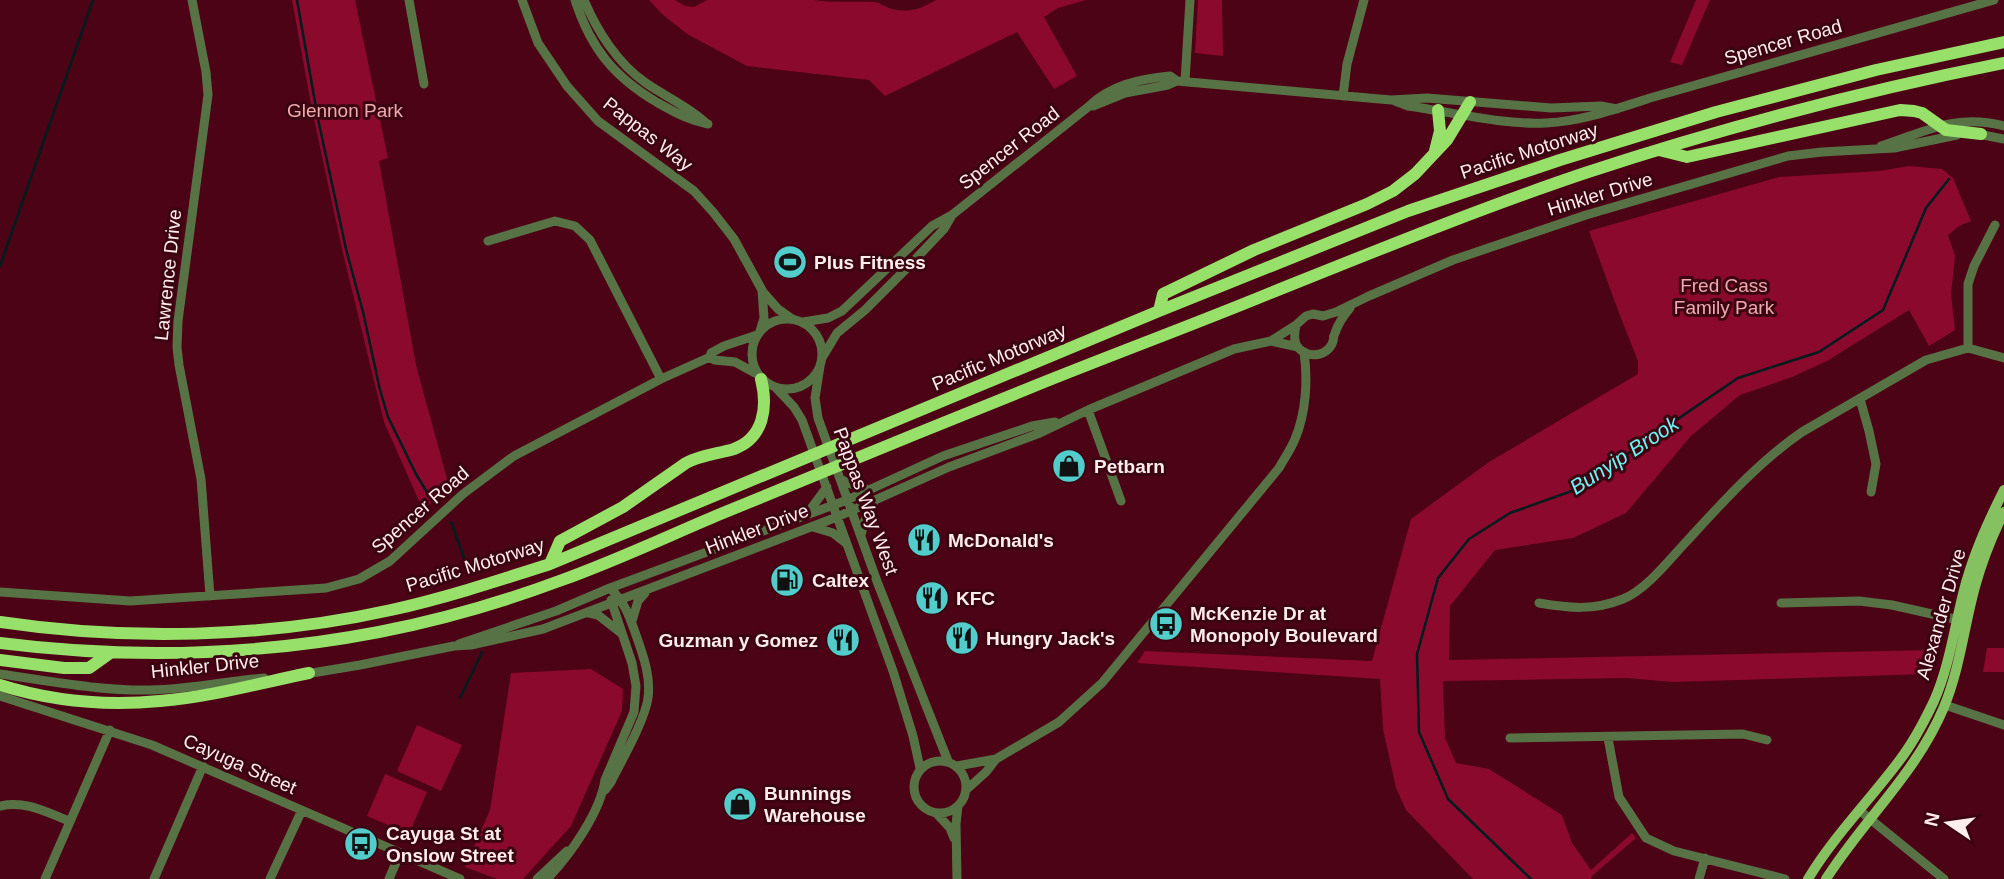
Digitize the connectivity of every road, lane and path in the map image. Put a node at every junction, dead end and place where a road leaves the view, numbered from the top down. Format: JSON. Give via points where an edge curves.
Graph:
{"nodes":[{"id":1,"x":192,"y":0,"type":"edge"},
{"id":2,"x":409,"y":0,"type":"edge"},
{"id":3,"x":522,"y":0,"type":"edge"},
{"id":4,"x":575,"y":0,"type":"edge"},
{"id":5,"x":584,"y":0,"type":"edge"},
{"id":6,"x":1190,"y":0,"type":"edge"},
{"id":7,"x":1364,"y":0,"type":"edge"},
{"id":8,"x":1975,"y":0,"type":"edge"},
{"id":9,"x":1994,"y":0,"type":"edge"},
{"id":10,"x":1958,"y":10,"type":"junction"},
{"id":11,"x":2004,"y":42,"type":"edge"},
{"id":12,"x":2004,"y":63,"type":"edge"},
{"id":13,"x":1181,"y":81,"type":"junction"},
{"id":14,"x":424,"y":84,"type":"dead end"},
{"id":15,"x":1343,"y":96,"type":"junction"},
{"id":16,"x":1391,"y":100,"type":"junction"},
{"id":17,"x":1470,"y":102,"type":"junction"},
{"id":18,"x":1617,"y":108,"type":"junction"},
{"id":19,"x":1438,"y":110,"type":"junction"},
{"id":20,"x":1462,"y":114,"type":"junction"},
{"id":21,"x":1938,"y":125,"type":"junction"},
{"id":22,"x":2004,"y":125,"type":"edge"},
{"id":23,"x":1981,"y":134,"type":"junction"},
{"id":24,"x":2004,"y":139,"type":"edge"},
{"id":25,"x":1870,"y":149,"type":"junction"},
{"id":26,"x":1659,"y":150,"type":"junction"},
{"id":27,"x":1435,"y":151,"type":"junction"},
{"id":28,"x":951,"y":215,"type":"junction"},
{"id":29,"x":1995,"y":225,"type":"dead end"},
{"id":30,"x":488,"y":241,"type":"dead end"},
{"id":31,"x":898,"y":259,"type":"junction"},
{"id":32,"x":906,"y":268,"type":"junction"},
{"id":33,"x":762,"y":290,"type":"junction"},
{"id":34,"x":1350,"y":306,"type":"junction"},
{"id":35,"x":1159,"y":311,"type":"junction"},
{"id":36,"x":1323,"y":316,"type":"junction"},
{"id":37,"x":792,"y":319,"type":"junction"},
{"id":38,"x":803,"y":322,"type":"junction"},
{"id":39,"x":1296,"y":325,"type":"junction"},
{"id":40,"x":758,"y":333,"type":"junction"},
{"id":41,"x":1334,"y":334,"type":"junction"},
{"id":42,"x":1271,"y":341,"type":"junction"},
{"id":43,"x":1968,"y":348,"type":"junction"},
{"id":44,"x":1301,"y":349,"type":"junction"},
{"id":45,"x":1320,"y":354,"type":"junction"},
{"id":46,"x":710,"y":357,"type":"junction"},
{"id":47,"x":2004,"y":358,"type":"edge"},
{"id":48,"x":821,"y":362,"type":"junction"},
{"id":49,"x":1307,"y":372,"type":"junction"},
{"id":50,"x":759,"y":377,"type":"junction"},
{"id":51,"x":661,"y":379,"type":"junction"},
{"id":52,"x":778,"y":389,"type":"junction"},
{"id":53,"x":1860,"y":399,"type":"junction"},
{"id":54,"x":1088,"y":410,"type":"junction"},
{"id":55,"x":1064,"y":420,"type":"junction"},
{"id":56,"x":840,"y":479,"type":"junction"},
{"id":57,"x":827,"y":487,"type":"junction"},
{"id":58,"x":869,"y":490,"type":"junction"},
{"id":59,"x":2004,"y":490,"type":"edge"},
{"id":60,"x":1871,"y":492,"type":"dead end"},
{"id":61,"x":847,"y":500,"type":"junction"},
{"id":62,"x":874,"y":501,"type":"junction"},
{"id":63,"x":1121,"y":501,"type":"dead end"},
{"id":64,"x":833,"y":505,"type":"junction"},
{"id":65,"x":851,"y":511,"type":"junction"},
{"id":66,"x":2004,"y":512,"type":"edge"},
{"id":67,"x":806,"y":515,"type":"junction"},
{"id":68,"x":837,"y":517,"type":"junction"},
{"id":69,"x":811,"y":527,"type":"junction"},
{"id":70,"x":861,"y":536,"type":"junction"},
{"id":71,"x":731,"y":543,"type":"junction"},
{"id":72,"x":848,"y":545,"type":"junction"},
{"id":73,"x":752,"y":550,"type":"junction"},
{"id":74,"x":550,"y":564,"type":"junction"},
{"id":75,"x":610,"y":588,"type":"junction"},
{"id":76,"x":649,"y":590,"type":"junction"},
{"id":77,"x":0,"y":592,"type":"edge"},
{"id":78,"x":209,"y":596,"type":"junction"},
{"id":79,"x":622,"y":600,"type":"junction"},
{"id":80,"x":1539,"y":603,"type":"dead end"},
{"id":81,"x":1781,"y":603,"type":"dead end"},
{"id":82,"x":611,"y":604,"type":"junction"},
{"id":83,"x":588,"y":613,"type":"junction"},
{"id":84,"x":1963,"y":621,"type":"junction"},
{"id":85,"x":0,"y":622,"type":"edge"},
{"id":86,"x":632,"y":623,"type":"junction"},
{"id":87,"x":622,"y":634,"type":"junction"},
{"id":88,"x":0,"y":643,"type":"edge"},
{"id":89,"x":454,"y":646,"type":"junction"},
{"id":90,"x":110,"y":653,"type":"junction"},
{"id":91,"x":0,"y":660,"type":"edge"},
{"id":92,"x":309,"y":673,"type":"joint"},
{"id":93,"x":1,"y":685,"type":"edge"},
{"id":94,"x":1945,"y":705,"type":"junction"},
{"id":95,"x":2004,"y":725,"type":"edge"},
{"id":96,"x":110,"y":730,"type":"junction"},
{"id":97,"x":1510,"y":738,"type":"dead end"},
{"id":98,"x":1608,"y":738,"type":"junction"},
{"id":99,"x":1768,"y":740,"type":"dead end"},
{"id":100,"x":996,"y":760,"type":"junction"},
{"id":101,"x":953,"y":764,"type":"junction"},
{"id":102,"x":203,"y":766,"type":"junction"},
{"id":103,"x":920,"y":768,"type":"junction"},
{"id":104,"x":966,"y":790,"type":"junction"},
{"id":105,"x":604,"y":791,"type":"junction"},
{"id":106,"x":0,"y":806,"type":"edge"},
{"id":107,"x":958,"y":807,"type":"junction"},
{"id":108,"x":302,"y":810,"type":"junction"},
{"id":109,"x":1859,"y":810,"type":"junction"},
{"id":110,"x":937,"y":814,"type":"junction"},
{"id":111,"x":1871,"y":819,"type":"junction"},
{"id":112,"x":69,"y":821,"type":"junction"},
{"id":113,"x":957,"y":843,"type":"junction"},
{"id":114,"x":576,"y":844,"type":"junction"},
{"id":115,"x":400,"y":853,"type":"junction"},
{"id":116,"x":1705,"y":858,"type":"junction"},
{"id":117,"x":45,"y":879,"type":"edge"},
{"id":118,"x":154,"y":879,"type":"edge"},
{"id":119,"x":270,"y":879,"type":"edge"},
{"id":120,"x":389,"y":879,"type":"edge"},
{"id":121,"x":460,"y":879,"type":"edge"},
{"id":122,"x":537,"y":879,"type":"edge"},
{"id":123,"x":547,"y":879,"type":"edge"},
{"id":124,"x":957,"y":879,"type":"edge"},
{"id":125,"x":1699,"y":879,"type":"edge"},
{"id":126,"x":1785,"y":879,"type":"edge"},
{"id":127,"x":1808,"y":879,"type":"edge"},
{"id":128,"x":1826,"y":879,"type":"edge"},
{"id":129,"x":1944,"y":879,"type":"edge"}],
"edges":[{"from":1,"to":78,"type":"street","name":"Lawrence Drive","via":[[208,95],[177,347],[201,479]]},
{"from":2,"to":14,"type":"street"},
{"from":3,"to":33,"type":"street","name":"Pappas Way","via":[[538,43],[567,86],[598,121],[694,191],[734,239]]},
{"from":4,"to":5,"type":"street","via":[[611,67],[632,86],[688,120],[708,124],[621,61]]},
{"from":6,"to":13,"type":"street"},
{"from":7,"to":15,"type":"street"},
{"from":8,"to":10,"type":"street","name":"Spencer Road"},
{"from":9,"to":10,"type":"street","name":"Spencer Road"},
{"from":10,"to":18,"type":"street","name":"Spencer Road"},
{"from":11,"to":35,"type":"highway","name":"Pacific Motorway","via":[[1796,90],[1560,160],[1408,211]]},
{"from":12,"to":26,"type":"highway","name":"Pacific Motorway","via":[[1897,86]]},
{"from":13,"to":15,"type":"street","name":"Spencer Road"},
{"from":13,"to":28,"type":"street","name":"Spencer Road","via":[[1124,89],[1088,107]]},
{"from":15,"to":16,"type":"street","name":"Spencer Road"},
{"from":16,"to":17,"type":"street","name":"Spencer Road"},
{"from":16,"to":19,"type":"street","name":"Spencer Road"},
{"from":17,"to":18,"type":"street","name":"Spencer Road"},
{"from":17,"to":20,"type":"highway"},
{"from":18,"to":20,"type":"street","name":"Spencer Road","via":[[1546,123]]},
{"from":19,"to":20,"type":"street","name":"Spencer Road"},
{"from":19,"to":27,"type":"highway","via":[[1440,131]]},
{"from":20,"to":27,"type":"highway"},
{"from":21,"to":22,"type":"street","name":"Hinkler Drive"},
{"from":21,"to":23,"type":"highway"},
{"from":21,"to":25,"type":"street","name":"Hinkler Drive"},
{"from":21,"to":26,"type":"highway","via":[[1919,112],[1900,110],[1687,157]]},
{"from":23,"to":24,"type":"street","name":"Hinkler Drive"},
{"from":23,"to":25,"type":"street","name":"Hinkler Drive"},
{"from":25,"to":34,"type":"street","name":"Hinkler Drive","via":[[1788,156],[1586,215],[1452,260]]},
{"from":26,"to":90,"type":"highway","name":"Pacific Motorway","via":[[1484,209],[1113,354],[563,580],[495,603],[382,632],[297,645]]},
{"from":27,"to":35,"type":"highway","via":[[1415,174],[1381,198],[1186,282],[1163,294]]},
{"from":28,"to":31,"type":"street","name":"Spencer Road","via":[[932,226]]},
{"from":28,"to":32,"type":"street","name":"Spencer Road","via":[[944,229]]},
{"from":29,"to":43,"type":"street","via":[[1968,285]]},
{"from":30,"to":51,"type":"street","via":[[555,221],[575,226],[590,240]]},
{"from":31,"to":32,"type":"street"},
{"from":31,"to":38,"type":"street","name":"Spencer Road","via":[[836,315]]},
{"from":32,"to":48,"type":"street","name":"Spencer Road","via":[[837,332]]},
{"from":33,"to":37,"type":"street","name":"Pappas Way"},
{"from":33,"to":40,"type":"street","name":"Pappas Way","via":[[764,318]]},
{"from":34,"to":36,"type":"street","name":"Hinkler Drive"},
{"from":34,"to":41,"type":"street"},
{"from":35,"to":74,"type":"highway","name":"Pacific Motorway"},
{"from":36,"to":39,"type":"street","name":"Hinkler Drive","via":[[1306,316]]},
{"from":36,"to":41,"type":"street"},
{"from":37,"to":38,"type":"street"},
{"from":37,"to":40,"type":"street","via":[[769,323]]},
{"from":38,"to":48,"type":"street","via":[[818,337]]},
{"from":39,"to":42,"type":"street","name":"Hinkler Drive"},
{"from":39,"to":44,"type":"street","via":[[1294,335]]},
{"from":40,"to":46,"type":"street","name":"Spencer Road","via":[[724,346]]},
{"from":40,"to":50,"type":"street","via":[[751,355]]},
{"from":41,"to":45,"type":"street","via":[[1331,346]]},
{"from":42,"to":44,"type":"street","name":"Hinkler Drive"},
{"from":42,"to":54,"type":"street","name":"Hinkler Drive","via":[[1234,349]]},
{"from":43,"to":47,"type":"street"},
{"from":43,"to":53,"type":"street","via":[[1926,360]]},
{"from":44,"to":45,"type":"street","name":"Hinkler Drive"},
{"from":44,"to":49,"type":"street"},
{"from":45,"to":49,"type":"street"},
{"from":46,"to":50,"type":"street","via":[[734,362]]},
{"from":46,"to":51,"type":"street","name":"Spencer Road"},
{"from":48,"to":52,"type":"street","via":[[808,383]]},
{"from":48,"to":56,"type":"street","name":"Pappas Way West","via":[[816,409]]},
{"from":49,"to":100,"type":"street","via":[[1295,439],[1279,468],[1102,683],[1059,722]]},
{"from":50,"to":52,"type":"street"},
{"from":50,"to":74,"type":"highway","via":[[764,414],[751,439],[686,463],[623,507],[560,541]]},
{"from":51,"to":78,"type":"street","name":"Spencer Road","via":[[497,467],[390,561],[359,579],[326,588]]},
{"from":52,"to":57,"type":"street","name":"Pappas Way West","via":[[802,421]]},
{"from":53,"to":60,"type":"street","via":[[1876,464]]},
{"from":53,"to":80,"type":"street","via":[[1763,461],[1653,578],[1625,599],[1571,609]]},
{"from":54,"to":55,"type":"street","name":"Hinkler Drive"},
{"from":54,"to":63,"type":"street"},
{"from":55,"to":58,"type":"street","name":"Hinkler Drive","via":[[943,456]]},
{"from":55,"to":62,"type":"street","name":"Hinkler Drive"},
{"from":56,"to":58,"type":"street"},
{"from":56,"to":61,"type":"street","name":"Pappas Way West"},
{"from":57,"to":64,"type":"street","name":"Pappas Way West"},
{"from":57,"to":67,"type":"street"},
{"from":58,"to":61,"type":"street","name":"Hinkler Drive"},
{"from":59,"to":84,"type":"main road","name":"Alexander Drive","via":[[1975,554]]},
{"from":61,"to":64,"type":"street","name":"Hinkler Drive"},
{"from":61,"to":65,"type":"street","name":"Pappas Way West"},
{"from":62,"to":65,"type":"street","name":"Hinkler Drive"},
{"from":62,"to":70,"type":"street"},
{"from":64,"to":67,"type":"street","name":"Hinkler Drive"},
{"from":64,"to":68,"type":"street","name":"Pappas Way West"},
{"from":65,"to":68,"type":"street","name":"Hinkler Drive"},
{"from":65,"to":70,"type":"street","name":"Pappas Way West"},
{"from":66,"to":84,"type":"main road","name":"Alexander Drive"},
{"from":67,"to":71,"type":"street","name":"Hinkler Drive"},
{"from":68,"to":69,"type":"street","name":"Hinkler Drive"},
{"from":68,"to":72,"type":"street","name":"Pappas Way West"},
{"from":69,"to":72,"type":"street"},
{"from":69,"to":73,"type":"street","name":"Hinkler Drive"},
{"from":70,"to":101,"type":"street","name":"Pappas Way West","via":[[934,729]]},
{"from":71,"to":73,"type":"street"},
{"from":71,"to":75,"type":"street","name":"Hinkler Drive"},
{"from":72,"to":103,"type":"street","name":"Pappas Way West","via":[[893,671]]},
{"from":73,"to":76,"type":"street","name":"Hinkler Drive"},
{"from":74,"to":85,"type":"highway","name":"Pacific Motorway","via":[[390,610],[298,625],[151,634],[43,629]]},
{"from":75,"to":79,"type":"street"},
{"from":75,"to":82,"type":"street"},
{"from":75,"to":89,"type":"street","name":"Hinkler Drive"},
{"from":76,"to":79,"type":"street","name":"Hinkler Drive"},
{"from":76,"to":86,"type":"street","via":[[638,601]]},
{"from":77,"to":78,"type":"street","name":"Spencer Road","via":[[130,601]]},
{"from":79,"to":82,"type":"street","name":"Hinkler Drive"},
{"from":79,"to":86,"type":"street"},
{"from":81,"to":84,"type":"street","via":[[1859,601]]},
{"from":82,"to":83,"type":"street","name":"Hinkler Drive"},
{"from":82,"to":87,"type":"street"},
{"from":83,"to":87,"type":"street","via":[[598,615]]},
{"from":83,"to":89,"type":"street","name":"Hinkler Drive","via":[[524,634]]},
{"from":84,"to":94,"type":"main road","name":"Alexander Drive","via":[[1959,661]]},
{"from":84,"to":109,"type":"main road","name":"Alexander Drive","via":[[1927,716],[1900,761]]},
{"from":86,"to":105,"type":"street","via":[[649,679],[648,699]]},
{"from":87,"to":105,"type":"street","via":[[634,674],[634,712]]},
{"from":88,"to":90,"type":"highway","name":"Pacific Motorway"},
{"from":89,"to":92,"type":"street","name":"Hinkler Drive"},
{"from":90,"to":91,"type":"highway","via":[[89,668]]},
{"from":92,"to":93,"type":"highway","via":[[193,697],[139,702],[67,699]]},
{"from":93,"to":96,"type":"street","name":"Cayuga Street"},
{"from":94,"to":95,"type":"street"},
{"from":94,"to":111,"type":"main road","name":"Alexander Drive","via":[[1914,763]]},
{"from":96,"to":102,"type":"street","name":"Cayuga Street"},
{"from":96,"to":112,"type":"street"},
{"from":97,"to":98,"type":"street"},
{"from":98,"to":99,"type":"street","via":[[1744,734]]},
{"from":98,"to":116,"type":"street","via":[[1619,797],[1646,838]]},
{"from":100,"to":101,"type":"street"},
{"from":100,"to":104,"type":"street"},
{"from":101,"to":103,"type":"street","via":[[940,760]]},
{"from":101,"to":104,"type":"street","via":[[965,777]]},
{"from":102,"to":108,"type":"street","name":"Cayuga Street"},
{"from":102,"to":118,"type":"street"},
{"from":103,"to":110,"type":"street","via":[[913,791],[918,803]]},
{"from":104,"to":107,"type":"street"},
{"from":105,"to":114,"type":"street"},
{"from":106,"to":112,"type":"street","via":[[26,805]]},
{"from":107,"to":110,"type":"street"},
{"from":107,"to":113,"type":"street"},
{"from":108,"to":115,"type":"street","name":"Cayuga Street"},
{"from":108,"to":119,"type":"street"},
{"from":109,"to":111,"type":"street"},
{"from":109,"to":127,"type":"main road","name":"Alexander Drive"},
{"from":110,"to":113,"type":"street"},
{"from":111,"to":128,"type":"main road","name":"Alexander Drive"},
{"from":111,"to":129,"type":"street"},
{"from":112,"to":117,"type":"street"},
{"from":113,"to":124,"type":"street"},
{"from":114,"to":122,"type":"street"},
{"from":114,"to":123,"type":"street"},
{"from":115,"to":120,"type":"street"},
{"from":115,"to":121,"type":"street","name":"Cayuga Street"},
{"from":116,"to":125,"type":"street"},
{"from":116,"to":126,"type":"street"}]}
